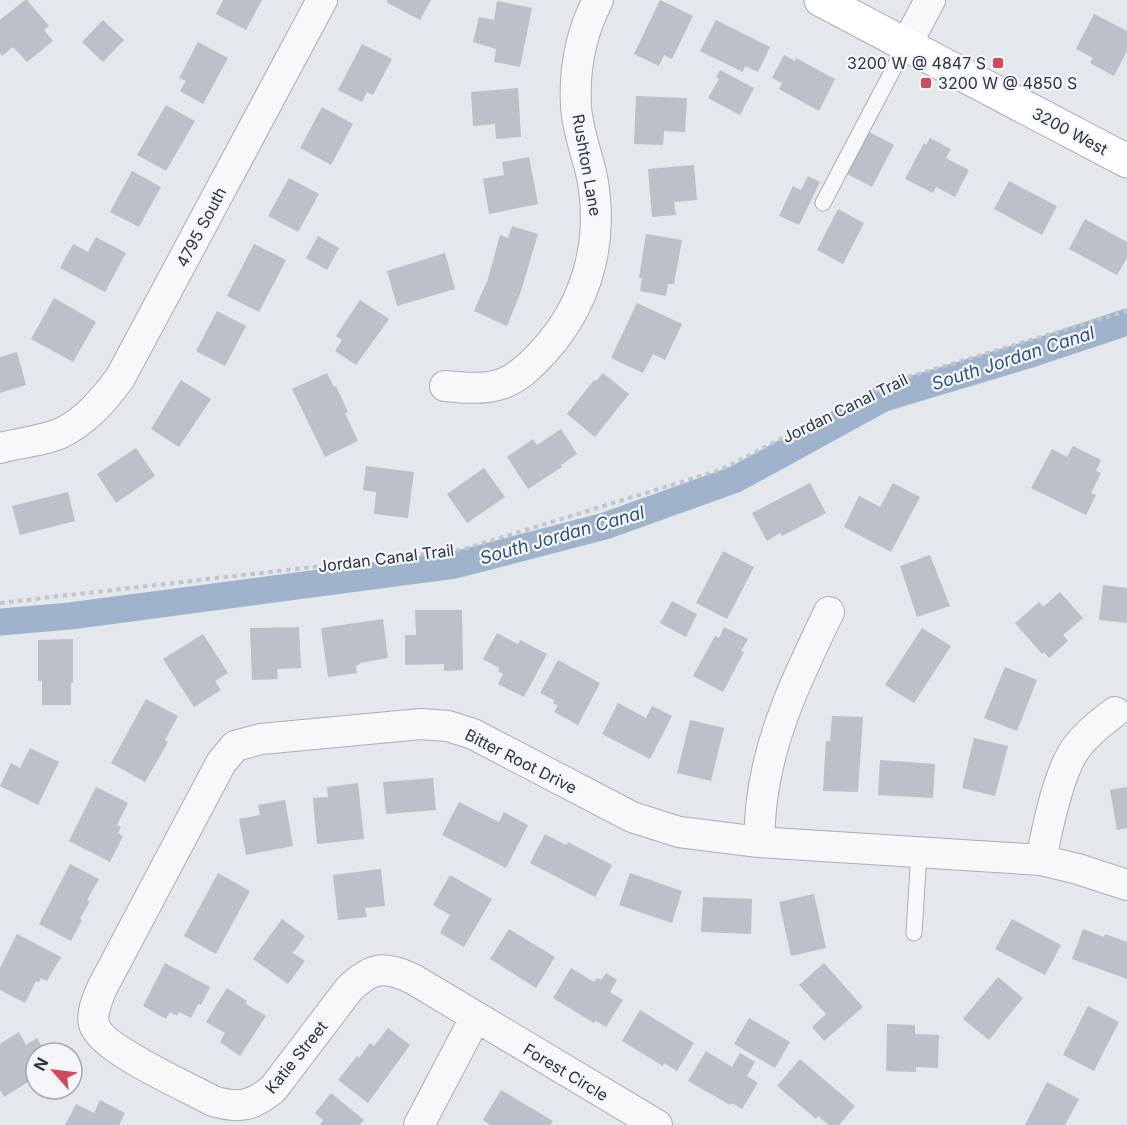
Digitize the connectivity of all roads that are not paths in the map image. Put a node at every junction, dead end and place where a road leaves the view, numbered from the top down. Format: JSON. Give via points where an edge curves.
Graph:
{"nodes":[{"id":1,"x":322,"y":0,"type":"edge"},
{"id":2,"x":598,"y":0,"type":"edge"},
{"id":3,"x":821,"y":0,"type":"edge"},
{"id":4,"x":930,"y":0,"type":"edge"},
{"id":5,"x":906,"y":45,"type":"junction"},
{"id":6,"x":1127,"y":161,"type":"edge"},
{"id":7,"x":823,"y":203,"type":"dead end"},
{"id":8,"x":445,"y":386,"type":"dead end"},
{"id":9,"x":0,"y":448,"type":"edge"},
{"id":10,"x":829,"y":612,"type":"dead end"},
{"id":11,"x":1115,"y":712,"type":"dead end"},
{"id":12,"x":759,"y":842,"type":"junction"},
{"id":13,"x":919,"y":852,"type":"junction"},
{"id":14,"x":1041,"y":860,"type":"junction"},
{"id":15,"x":1127,"y":885,"type":"edge"},
{"id":16,"x":914,"y":933,"type":"dead end"},
{"id":17,"x":476,"y":1018,"type":"junction"},
{"id":18,"x":102,"y":1038,"type":"joint"},
{"id":19,"x":419,"y":1125,"type":"edge"},
{"id":20,"x":657,"y":1125,"type":"edge"}],
"edges":[{"from":1,"to":9,"type":"street","name":"4795 South","via":[[120,378],[89,414],[57,435]]},
{"from":2,"to":8,"type":"street","name":"Rushton Lane","via":[[586,22],[577,64],[576,107],[592,179],[597,224],[591,267],[578,302],[560,334],[510,382],[477,389]]},
{"from":3,"to":5,"type":"street","name":"3200 West"},
{"from":4,"to":5,"type":"street"},
{"from":5,"to":6,"type":"street","name":"3200 West"},
{"from":5,"to":7,"type":"lane"},
{"from":10,"to":12,"type":"street","via":[[796,679],[773,747],[762,800]]},
{"from":11,"to":14,"type":"street","via":[[1091,731],[1068,760],[1047,825]]},
{"from":12,"to":13,"type":"street","name":"Bitter Root Drive"},
{"from":12,"to":18,"type":"street","name":"Bitter Root Drive","via":[[679,832],[632,818],[473,734],[448,726],[410,725],[261,739],[235,746],[221,763],[102,988],[94,1023]]},
{"from":13,"to":14,"type":"street","name":"Bitter Root Drive"},
{"from":13,"to":16,"type":"lane"},
{"from":14,"to":15,"type":"street","name":"Bitter Root Drive"},
{"from":17,"to":18,"type":"street","name":"Katie Street","via":[[413,979],[396,971],[378,970],[363,976],[349,990],[273,1089],[243,1106],[213,1101]]},
{"from":17,"to":19,"type":"street"},
{"from":17,"to":20,"type":"street","name":"Forest Circle"}]}
